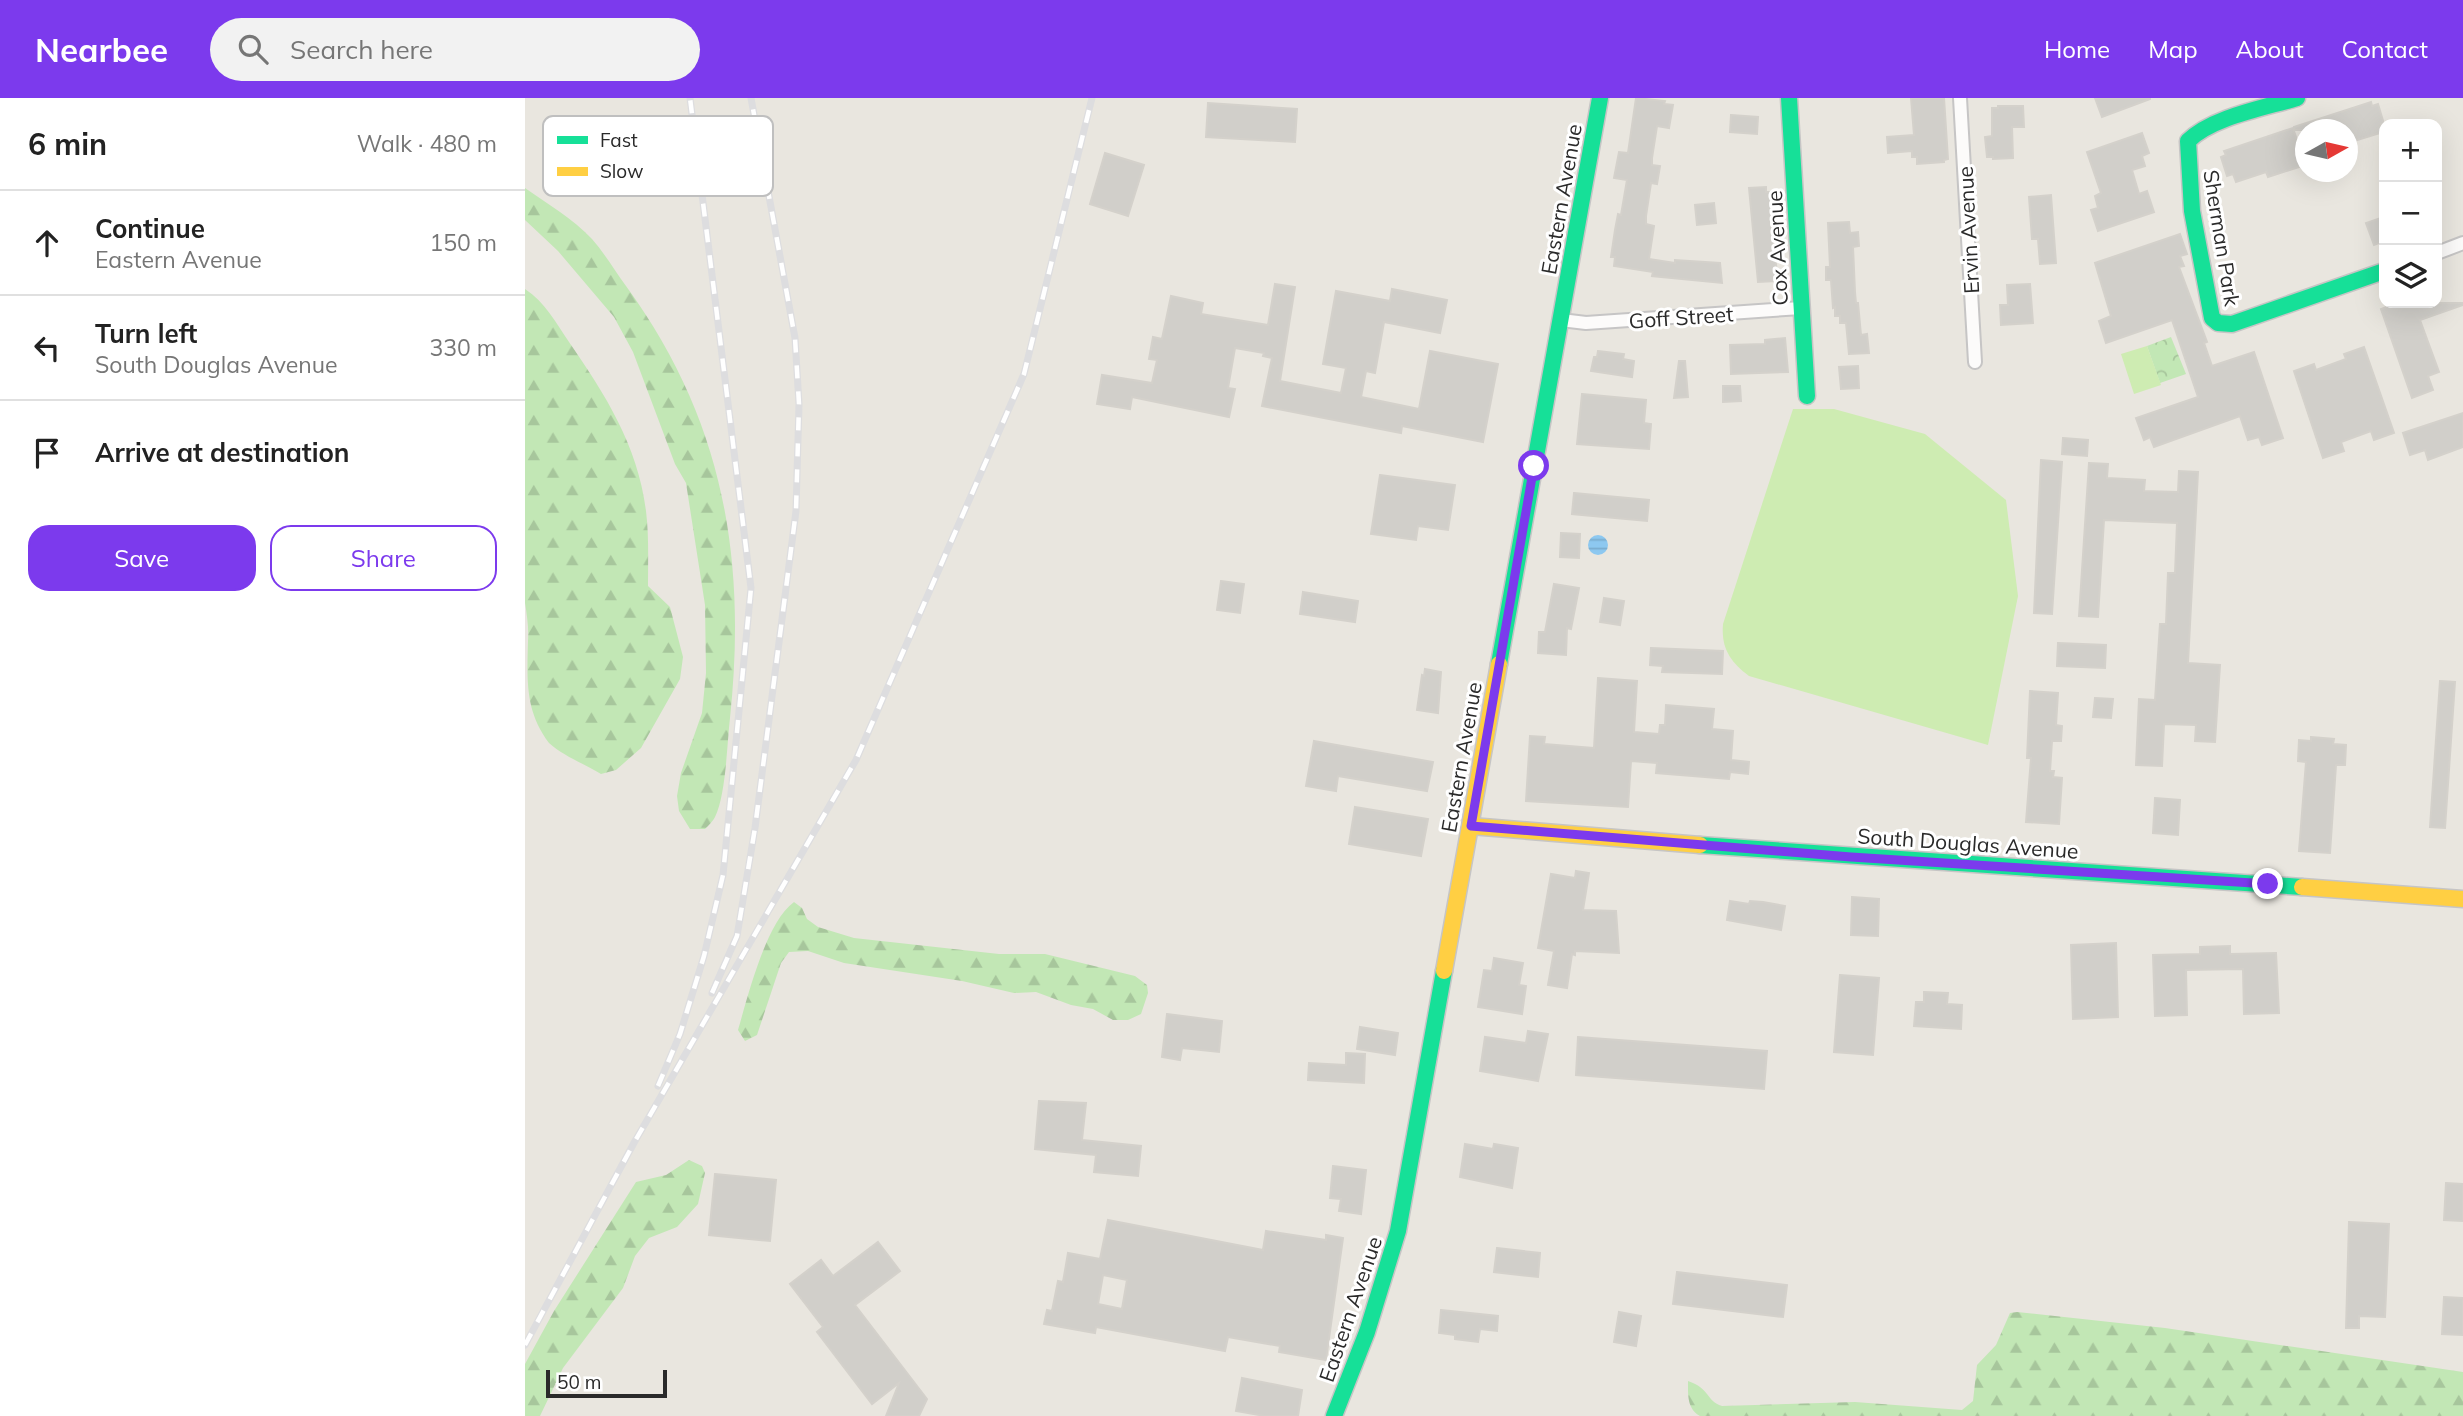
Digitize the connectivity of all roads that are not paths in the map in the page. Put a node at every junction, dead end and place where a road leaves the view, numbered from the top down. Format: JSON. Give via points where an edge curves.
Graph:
{"nodes":[{"id":1,"x":1600,"y":98,"type":"edge"},
{"id":2,"x":1789,"y":98,"type":"edge"},
{"id":3,"x":1960,"y":98,"type":"edge"},
{"id":4,"x":2297,"y":98,"type":"edge"},
{"id":5,"x":2463,"y":243,"type":"edge"},
{"id":6,"x":2442,"y":251,"type":"edge"},
{"id":7,"x":2379,"y":273,"type":"edge"},
{"id":8,"x":1801,"y":309,"type":"junction"},
{"id":9,"x":1561,"y":320,"type":"junction"},
{"id":10,"x":1975,"y":362,"type":"dead end"},
{"id":11,"x":1807,"y":396,"type":"dead end"},
{"id":12,"x":1471,"y":826,"type":"junction"},
{"id":13,"x":2463,"y":899,"type":"edge"},
{"id":14,"x":1334,"y":1416,"type":"edge"}],
"edges":[{"from":1,"to":9,"type":"street","name":"Eastern Avenue"},
{"from":2,"to":8,"type":"street","name":"Cox Avenue"},
{"from":3,"to":10,"type":"street","name":"Ervin Avenue"},
{"from":4,"to":7,"type":"street","name":"Sherman Park","via":[[2211,125],[2188,141],[2193,211],[2212,318],[2232,324]]},
{"from":5,"to":6,"type":"street"},
{"from":8,"to":9,"type":"street","name":"Goff Street","via":[[1586,323]]},
{"from":8,"to":11,"type":"street","name":"Cox Avenue"},
{"from":9,"to":12,"type":"street","name":"Eastern Avenue"},
{"from":12,"to":13,"type":"street","name":"South Douglas Avenue"},
{"from":12,"to":14,"type":"street","name":"Eastern Avenue","via":[[1398,1231],[1367,1332]]}]}
